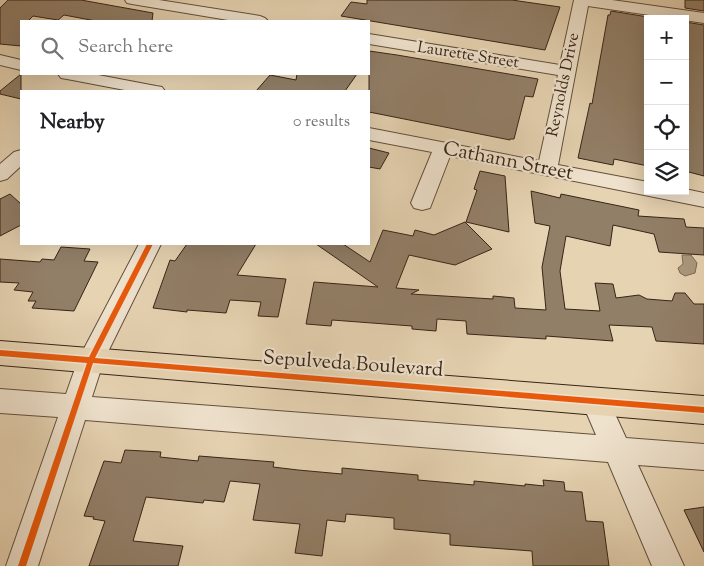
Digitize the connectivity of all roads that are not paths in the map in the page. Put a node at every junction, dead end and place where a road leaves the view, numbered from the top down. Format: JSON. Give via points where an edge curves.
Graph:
{"nodes":[{"id":1,"x":132,"y":0,"type":"edge"},
{"id":2,"x":582,"y":0,"type":"edge"},
{"id":3,"x":704,"y":18,"type":"edge"},
{"id":4,"x":254,"y":20,"type":"edge"},
{"id":5,"x":370,"y":39,"type":"edge"},
{"id":6,"x":0,"y":60,"type":"edge"},
{"id":7,"x":20,"y":65,"type":"edge"},
{"id":8,"x":567,"y":71,"type":"junction"},
{"id":9,"x":70,"y":75,"type":"edge"},
{"id":10,"x":98,"y":86,"type":"edge"},
{"id":11,"x":144,"y":90,"type":"edge"},
{"id":12,"x":370,"y":134,"type":"edge"},
{"id":13,"x":443,"y":150,"type":"junction"},
{"id":14,"x":20,"y":157,"type":"edge"},
{"id":15,"x":547,"y":169,"type":"junction"},
{"id":16,"x":0,"y":175,"type":"edge"},
{"id":17,"x":644,"y":188,"type":"edge"},
{"id":18,"x":679,"y":195,"type":"edge"},
{"id":19,"x":704,"y":200,"type":"edge"},
{"id":20,"x":422,"y":203,"type":"dead end"},
{"id":21,"x":149,"y":245,"type":"edge"},
{"id":22,"x":0,"y":354,"type":"edge"},
{"id":23,"x":91,"y":360,"type":"junction"},
{"id":24,"x":595,"y":400,"type":"junction"},
{"id":25,"x":0,"y":401,"type":"edge"},
{"id":26,"x":76,"y":408,"type":"junction"},
{"id":27,"x":704,"y":410,"type":"edge"},
{"id":28,"x":617,"y":450,"type":"junction"},
{"id":29,"x":704,"y":457,"type":"edge"},
{"id":30,"x":22,"y":566,"type":"edge"},
{"id":31,"x":668,"y":566,"type":"edge"}],
"edges":[{"from":1,"to":4,"type":"street"},
{"from":2,"to":3,"type":"street"},
{"from":2,"to":8,"type":"street","name":"Reynolds Drive"},
{"from":5,"to":8,"type":"street","name":"Laurette Street"},
{"from":6,"to":7,"type":"street"},
{"from":8,"to":15,"type":"street","name":"Reynolds Drive"},
{"from":9,"to":10,"type":"street"},
{"from":10,"to":11,"type":"street"},
{"from":12,"to":13,"type":"street","name":"Cathann Street"},
{"from":13,"to":15,"type":"street","name":"Cathann Street"},
{"from":13,"to":20,"type":"street"},
{"from":14,"to":16,"type":"street"},
{"from":15,"to":17,"type":"street","name":"Cathann Street"},
{"from":18,"to":19,"type":"street"},
{"from":21,"to":23,"type":"street"},
{"from":22,"to":23,"type":"main road","name":"Sepulveda Boulevard"},
{"from":23,"to":24,"type":"main road","name":"Sepulveda Boulevard"},
{"from":23,"to":26,"type":"street"},
{"from":24,"to":27,"type":"main road","name":"Sepulveda Boulevard"},
{"from":24,"to":28,"type":"street"},
{"from":25,"to":26,"type":"street"},
{"from":26,"to":28,"type":"street"},
{"from":26,"to":30,"type":"street"},
{"from":28,"to":29,"type":"street"},
{"from":28,"to":31,"type":"street"}]}
